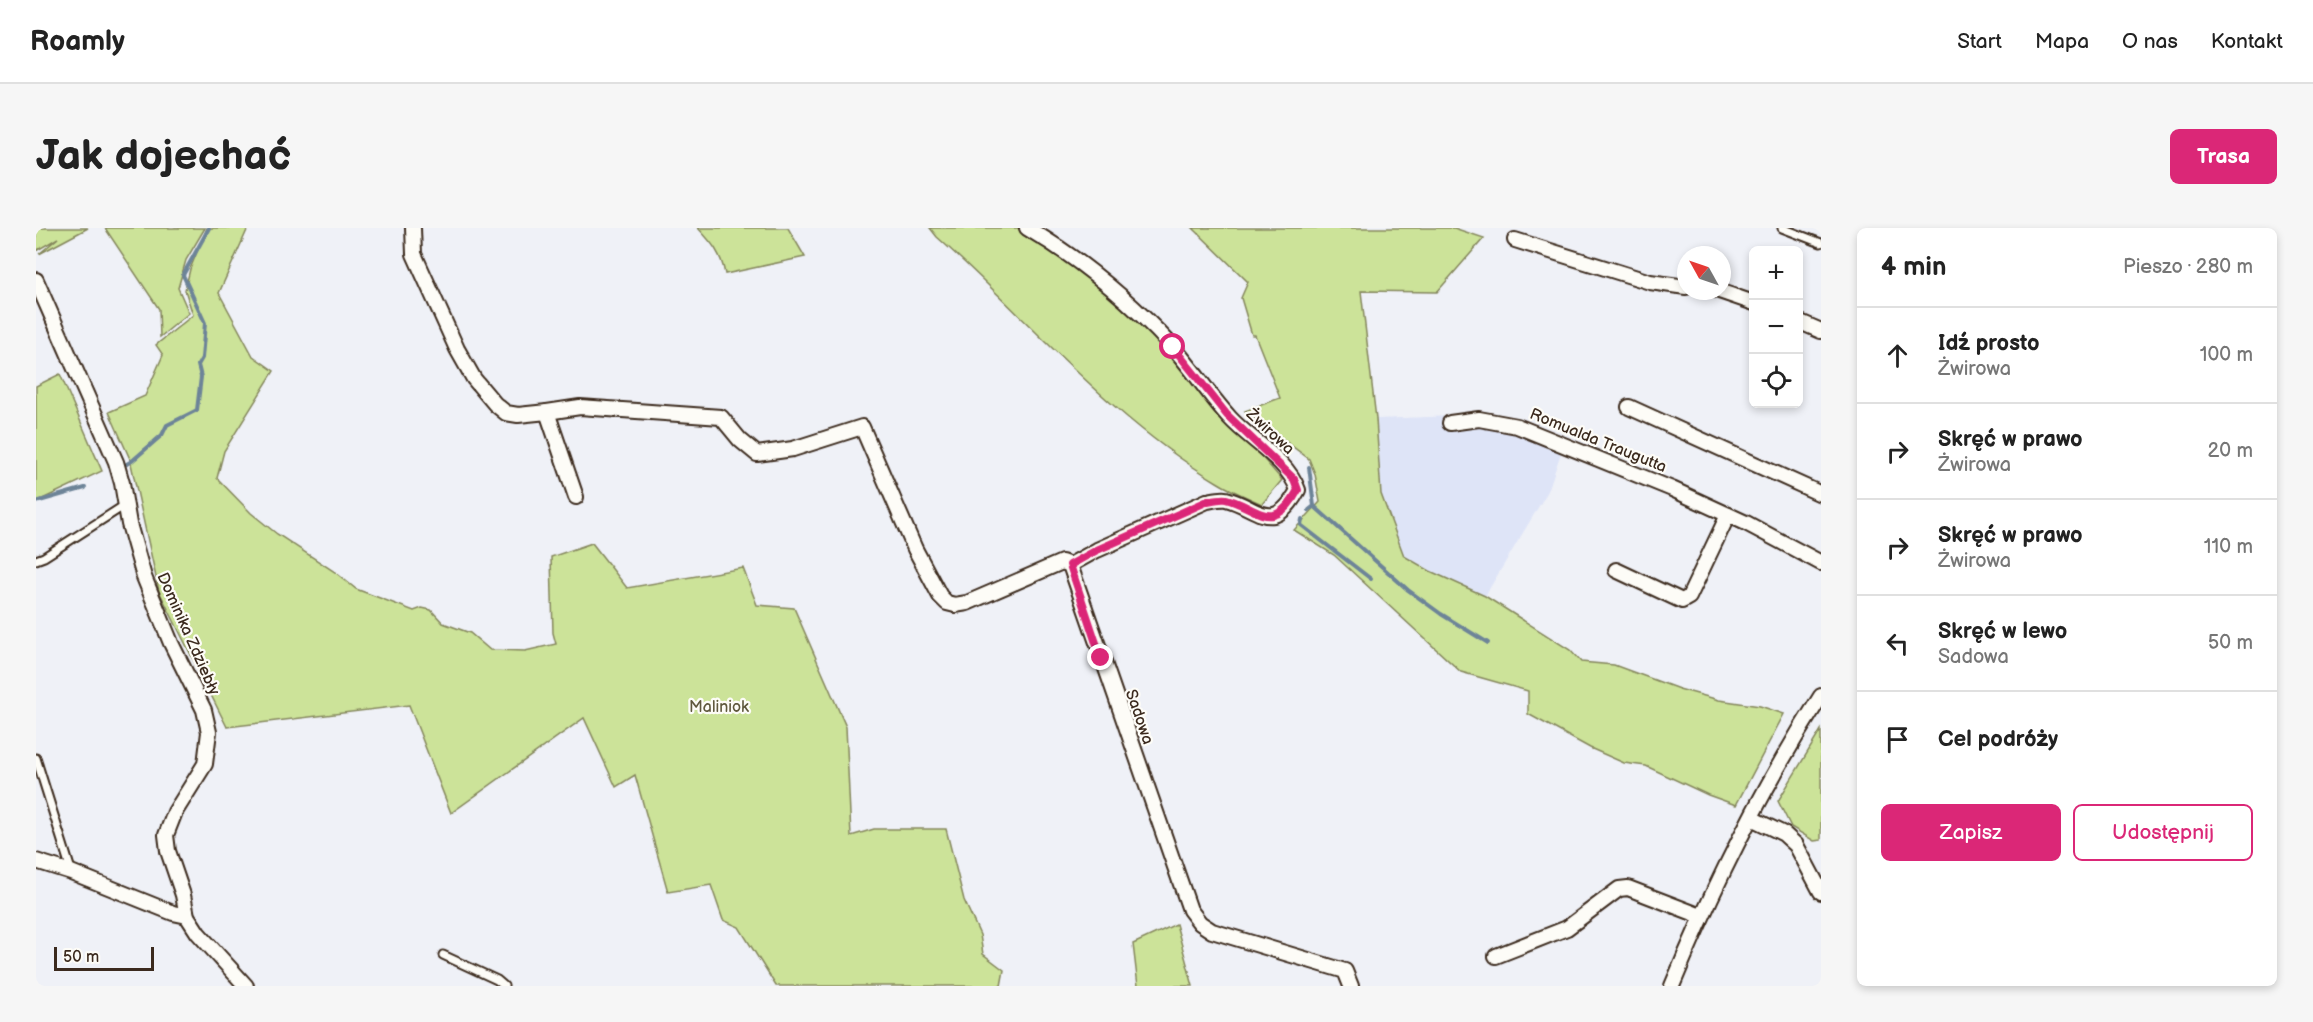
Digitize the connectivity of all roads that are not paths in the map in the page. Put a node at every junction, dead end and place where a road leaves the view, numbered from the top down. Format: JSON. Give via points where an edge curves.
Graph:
{"nodes":[{"id":1,"x":413,"y":228,"type":"edge"},
{"id":2,"x":1027,"y":228,"type":"edge"},
{"id":3,"x":1782,"y":228,"type":"edge"},
{"id":4,"x":1515,"y":240,"type":"dead end"},
{"id":5,"x":1821,"y":243,"type":"edge"},
{"id":6,"x":36,"y":280,"type":"edge"},
{"id":7,"x":1677,"y":286,"type":"edge"},
{"id":8,"x":1731,"y":295,"type":"edge"},
{"id":9,"x":1749,"y":301,"type":"edge"},
{"id":10,"x":1803,"y":323,"type":"edge"},
{"id":11,"x":1821,"y":331,"type":"edge"},
{"id":12,"x":1629,"y":406,"type":"dead end"},
{"id":13,"x":547,"y":412,"type":"junction"},
{"id":14,"x":1450,"y":423,"type":"dead end"},
{"id":15,"x":1821,"y":494,"type":"edge"},
{"id":16,"x":576,"y":497,"type":"dead end"},
{"id":17,"x":126,"y":505,"type":"junction"},
{"id":18,"x":1728,"y":515,"type":"junction"},
{"id":19,"x":36,"y":560,"type":"edge"},
{"id":20,"x":1821,"y":563,"type":"edge"},
{"id":21,"x":1070,"y":565,"type":"junction"},
{"id":22,"x":1616,"y":570,"type":"dead end"},
{"id":23,"x":1821,"y":696,"type":"edge"},
{"id":24,"x":36,"y":758,"type":"edge"},
{"id":25,"x":1751,"y":818,"type":"junction"},
{"id":26,"x":36,"y":861,"type":"edge"},
{"id":27,"x":71,"y":872,"type":"junction"},
{"id":28,"x":1821,"y":892,"type":"edge"},
{"id":29,"x":187,"y":916,"type":"junction"},
{"id":30,"x":1701,"y":916,"type":"junction"},
{"id":31,"x":443,"y":955,"type":"dead end"},
{"id":32,"x":1496,"y":956,"type":"dead end"},
{"id":33,"x":246,"y":986,"type":"edge"},
{"id":34,"x":504,"y":986,"type":"edge"},
{"id":35,"x":1351,"y":986,"type":"edge"},
{"id":36,"x":1672,"y":986,"type":"edge"}],
"edges":[{"from":1,"to":13,"type":"street","via":[[414,254],[474,379],[506,413]]},
{"from":2,"to":21,"type":"street","name":"Żwirowa","via":[[1065,250],[1119,293],[1173,347],[1227,415],[1294,479],[1298,490],[1284,509],[1272,514],[1259,515],[1225,499],[1208,501]]},
{"from":3,"to":5,"type":"lane"},
{"from":4,"to":7,"type":"street","via":[[1650,282]]},
{"from":6,"to":17,"type":"street","name":"Dominika Zdziebły","via":[[116,462]]},
{"from":8,"to":9,"type":"street"},
{"from":10,"to":11,"type":"street"},
{"from":12,"to":15,"type":"street"},
{"from":13,"to":16,"type":"street"},
{"from":13,"to":21,"type":"street","via":[[580,407],[721,417],[757,454],[792,449],[862,427],[915,549],[947,603],[967,603],[1062,562]]},
{"from":14,"to":18,"type":"street","name":"Romualda Traugutta","via":[[1479,419],[1517,426]]},
{"from":17,"to":19,"type":"lane"},
{"from":17,"to":29,"type":"street","name":"Dominika Zdziebły","via":[[144,578],[204,710],[208,732],[206,764],[175,812],[166,835]]},
{"from":18,"to":20,"type":"street","name":"Romualda Traugutta"},
{"from":18,"to":22,"type":"street","via":[[1689,597],[1682,601]]},
{"from":21,"to":35,"type":"street","name":"Sadowa","via":[[1190,909],[1212,931],[1345,970]]},
{"from":23,"to":25,"type":"street"},
{"from":24,"to":27,"type":"lane"},
{"from":25,"to":28,"type":"street","via":[[1784,834],[1796,845]]},
{"from":25,"to":30,"type":"street"},
{"from":26,"to":27,"type":"street"},
{"from":27,"to":29,"type":"street","via":[[173,914]]},
{"from":29,"to":33,"type":"street","name":"Dominika Zdziebły"},
{"from":30,"to":32,"type":"street","via":[[1628,888],[1619,889],[1567,928]]},
{"from":30,"to":36,"type":"street"},
{"from":31,"to":34,"type":"lane"}]}
